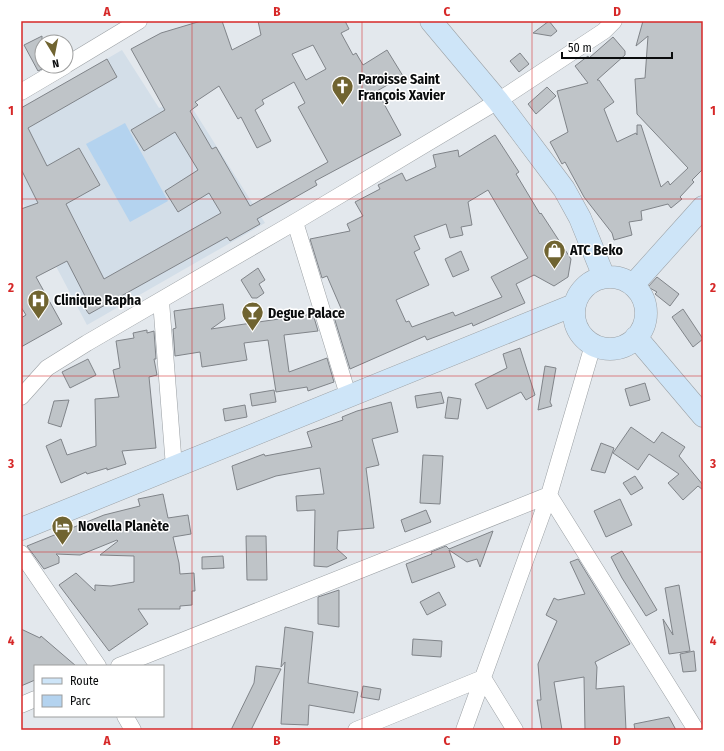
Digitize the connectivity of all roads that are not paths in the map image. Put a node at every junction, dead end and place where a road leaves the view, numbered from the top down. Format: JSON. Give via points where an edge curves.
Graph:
{"nodes":[{"id":1,"x":139,"y":21,"type":"edge"},
{"id":2,"x":431,"y":21,"type":"edge"},
{"id":3,"x":606,"y":24,"type":"edge"},
{"id":4,"x":74,"y":61,"type":"edge"},
{"id":5,"x":51,"y":74,"type":"edge"},
{"id":6,"x":21,"y":92,"type":"edge"},
{"id":7,"x":498,"y":101,"type":"junction"},
{"id":8,"x":703,"y":207,"type":"edge"},
{"id":9,"x":295,"y":222,"type":"junction"},
{"id":10,"x":604,"y":277,"type":"junction"},
{"id":11,"x":633,"y":285,"type":"junction"},
{"id":12,"x":161,"y":300,"type":"junction"},
{"id":13,"x":574,"y":305,"type":"junction"},
{"id":14,"x":636,"y":337,"type":"junction"},
{"id":15,"x":593,"y":345,"type":"junction"},
{"id":16,"x":348,"y":395,"type":"junction"},
{"id":17,"x":21,"y":397,"type":"edge"},
{"id":18,"x":703,"y":416,"type":"edge"},
{"id":19,"x":174,"y":467,"type":"junction"},
{"id":20,"x":549,"y":495,"type":"junction"},
{"id":21,"x":21,"y":530,"type":"edge"},
{"id":22,"x":21,"y":553,"type":"edge"},
{"id":23,"x":97,"y":665,"type":"edge"},
{"id":24,"x":122,"y":665,"type":"edge"},
{"id":25,"x":483,"y":678,"type":"junction"},
{"id":26,"x":34,"y":699,"type":"edge"},
{"id":27,"x":21,"y":705,"type":"edge"},
{"id":28,"x":126,"y":717,"type":"edge"},
{"id":29,"x":133,"y":730,"type":"edge"},
{"id":30,"x":356,"y":730,"type":"edge"},
{"id":31,"x":464,"y":730,"type":"edge"},
{"id":32,"x":516,"y":730,"type":"edge"},
{"id":33,"x":696,"y":730,"type":"edge"}],
"edges":[{"from":1,"to":4,"type":"street"},
{"from":2,"to":7,"type":"main road"},
{"from":3,"to":7,"type":"street"},
{"from":5,"to":6,"type":"street"},
{"from":7,"to":9,"type":"street"},
{"from":7,"to":10,"type":"main road","via":[[564,189],[580,218]]},
{"from":8,"to":11,"type":"main road"},
{"from":9,"to":12,"type":"street"},
{"from":9,"to":16,"type":"street"},
{"from":10,"to":11,"type":"main road","via":[[620,278]]},
{"from":10,"to":13,"type":"main road","via":[[591,282],[580,292]]},
{"from":11,"to":14,"type":"main road","via":[[641,294],[646,316],[643,328]]},
{"from":12,"to":17,"type":"street","via":[[47,368]]},
{"from":12,"to":19,"type":"street"},
{"from":13,"to":15,"type":"main road","via":[[577,328]]},
{"from":13,"to":16,"type":"main road"},
{"from":14,"to":15,"type":"main road","via":[[624,345],[611,349]]},
{"from":14,"to":18,"type":"main road"},
{"from":15,"to":20,"type":"street"},
{"from":16,"to":19,"type":"main road"},
{"from":19,"to":21,"type":"main road"},
{"from":20,"to":24,"type":"street"},
{"from":20,"to":25,"type":"street"},
{"from":20,"to":33,"type":"street"},
{"from":22,"to":23,"type":"street"},
{"from":25,"to":30,"type":"street"},
{"from":25,"to":31,"type":"street"},
{"from":25,"to":32,"type":"street"},
{"from":26,"to":27,"type":"street"},
{"from":28,"to":29,"type":"street"}]}
